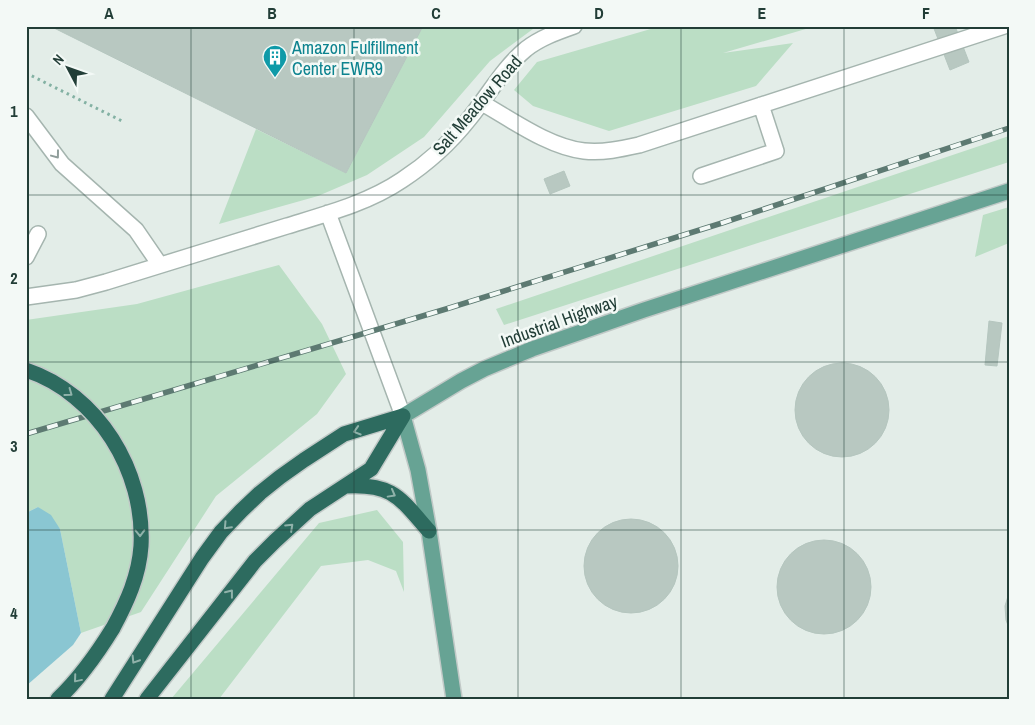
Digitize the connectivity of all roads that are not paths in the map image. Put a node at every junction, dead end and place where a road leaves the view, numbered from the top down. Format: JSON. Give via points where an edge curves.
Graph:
{"nodes":[{"id":1,"x":574,"y":26,"type":"edge"},
{"id":2,"x":1004,"y":26,"type":"edge"},
{"id":3,"x":482,"y":103,"type":"junction"},
{"id":4,"x":761,"y":105,"type":"junction"},
{"id":5,"x":26,"y":116,"type":"edge"},
{"id":6,"x":701,"y":176,"type":"dead end"},
{"id":7,"x":1009,"y":191,"type":"edge"},
{"id":8,"x":328,"y":213,"type":"junction"},
{"id":9,"x":38,"y":234,"type":"dead end"},
{"id":10,"x":26,"y":257,"type":"edge"},
{"id":11,"x":160,"y":265,"type":"junction"},
{"id":12,"x":26,"y":297,"type":"edge"},
{"id":13,"x":26,"y":370,"type":"edge"},
{"id":14,"x":403,"y":416,"type":"junction"},
{"id":15,"x":344,"y":486,"type":"junction"},
{"id":16,"x":429,"y":531,"type":"junction"},
{"id":17,"x":58,"y":699,"type":"edge"},
{"id":18,"x":112,"y":699,"type":"edge"},
{"id":19,"x":147,"y":699,"type":"edge"},
{"id":20,"x":454,"y":699,"type":"edge"}],
"edges":[{"from":1,"to":3,"type":"street","name":"Salt Meadow Road","via":[[526,49]]},
{"from":2,"to":4,"type":"street"},
{"from":3,"to":4,"type":"street","via":[[558,144],[602,152],[639,145]]},
{"from":3,"to":8,"type":"street","name":"Salt Meadow Road","via":[[420,168],[377,194]]},
{"from":4,"to":6,"type":"street","via":[[776,151]]},
{"from":5,"to":11,"type":"street","one_way":true,"via":[[62,164],[136,230]]},
{"from":7,"to":14,"type":"main road","name":"Industrial Highway","via":[[644,310],[508,358],[461,381]]},
{"from":8,"to":11,"type":"street","name":"Salt Meadow Road"},
{"from":8,"to":14,"type":"street"},
{"from":9,"to":10,"type":"street"},
{"from":11,"to":12,"type":"street","name":"Salt Meadow Road","via":[[83,288]]},
{"from":13,"to":17,"type":"highway","one_way":true,"bridge":true,"via":[[77,399],[103,426],[130,474],[139,512],[141,546],[138,567],[124,608],[100,650]]},
{"from":14,"to":15,"type":"highway","via":[[371,469]]},
{"from":14,"to":16,"type":"main road","via":[[418,470]]},
{"from":14,"to":18,"type":"highway","one_way":true,"via":[[344,434],[280,477],[241,511],[202,558]]},
{"from":15,"to":16,"type":"highway","one_way":true,"via":[[388,490]]},
{"from":19,"to":15,"type":"highway","one_way":true,"via":[[255,561],[299,518]]},
{"from":16,"to":20,"type":"main road"}]}
